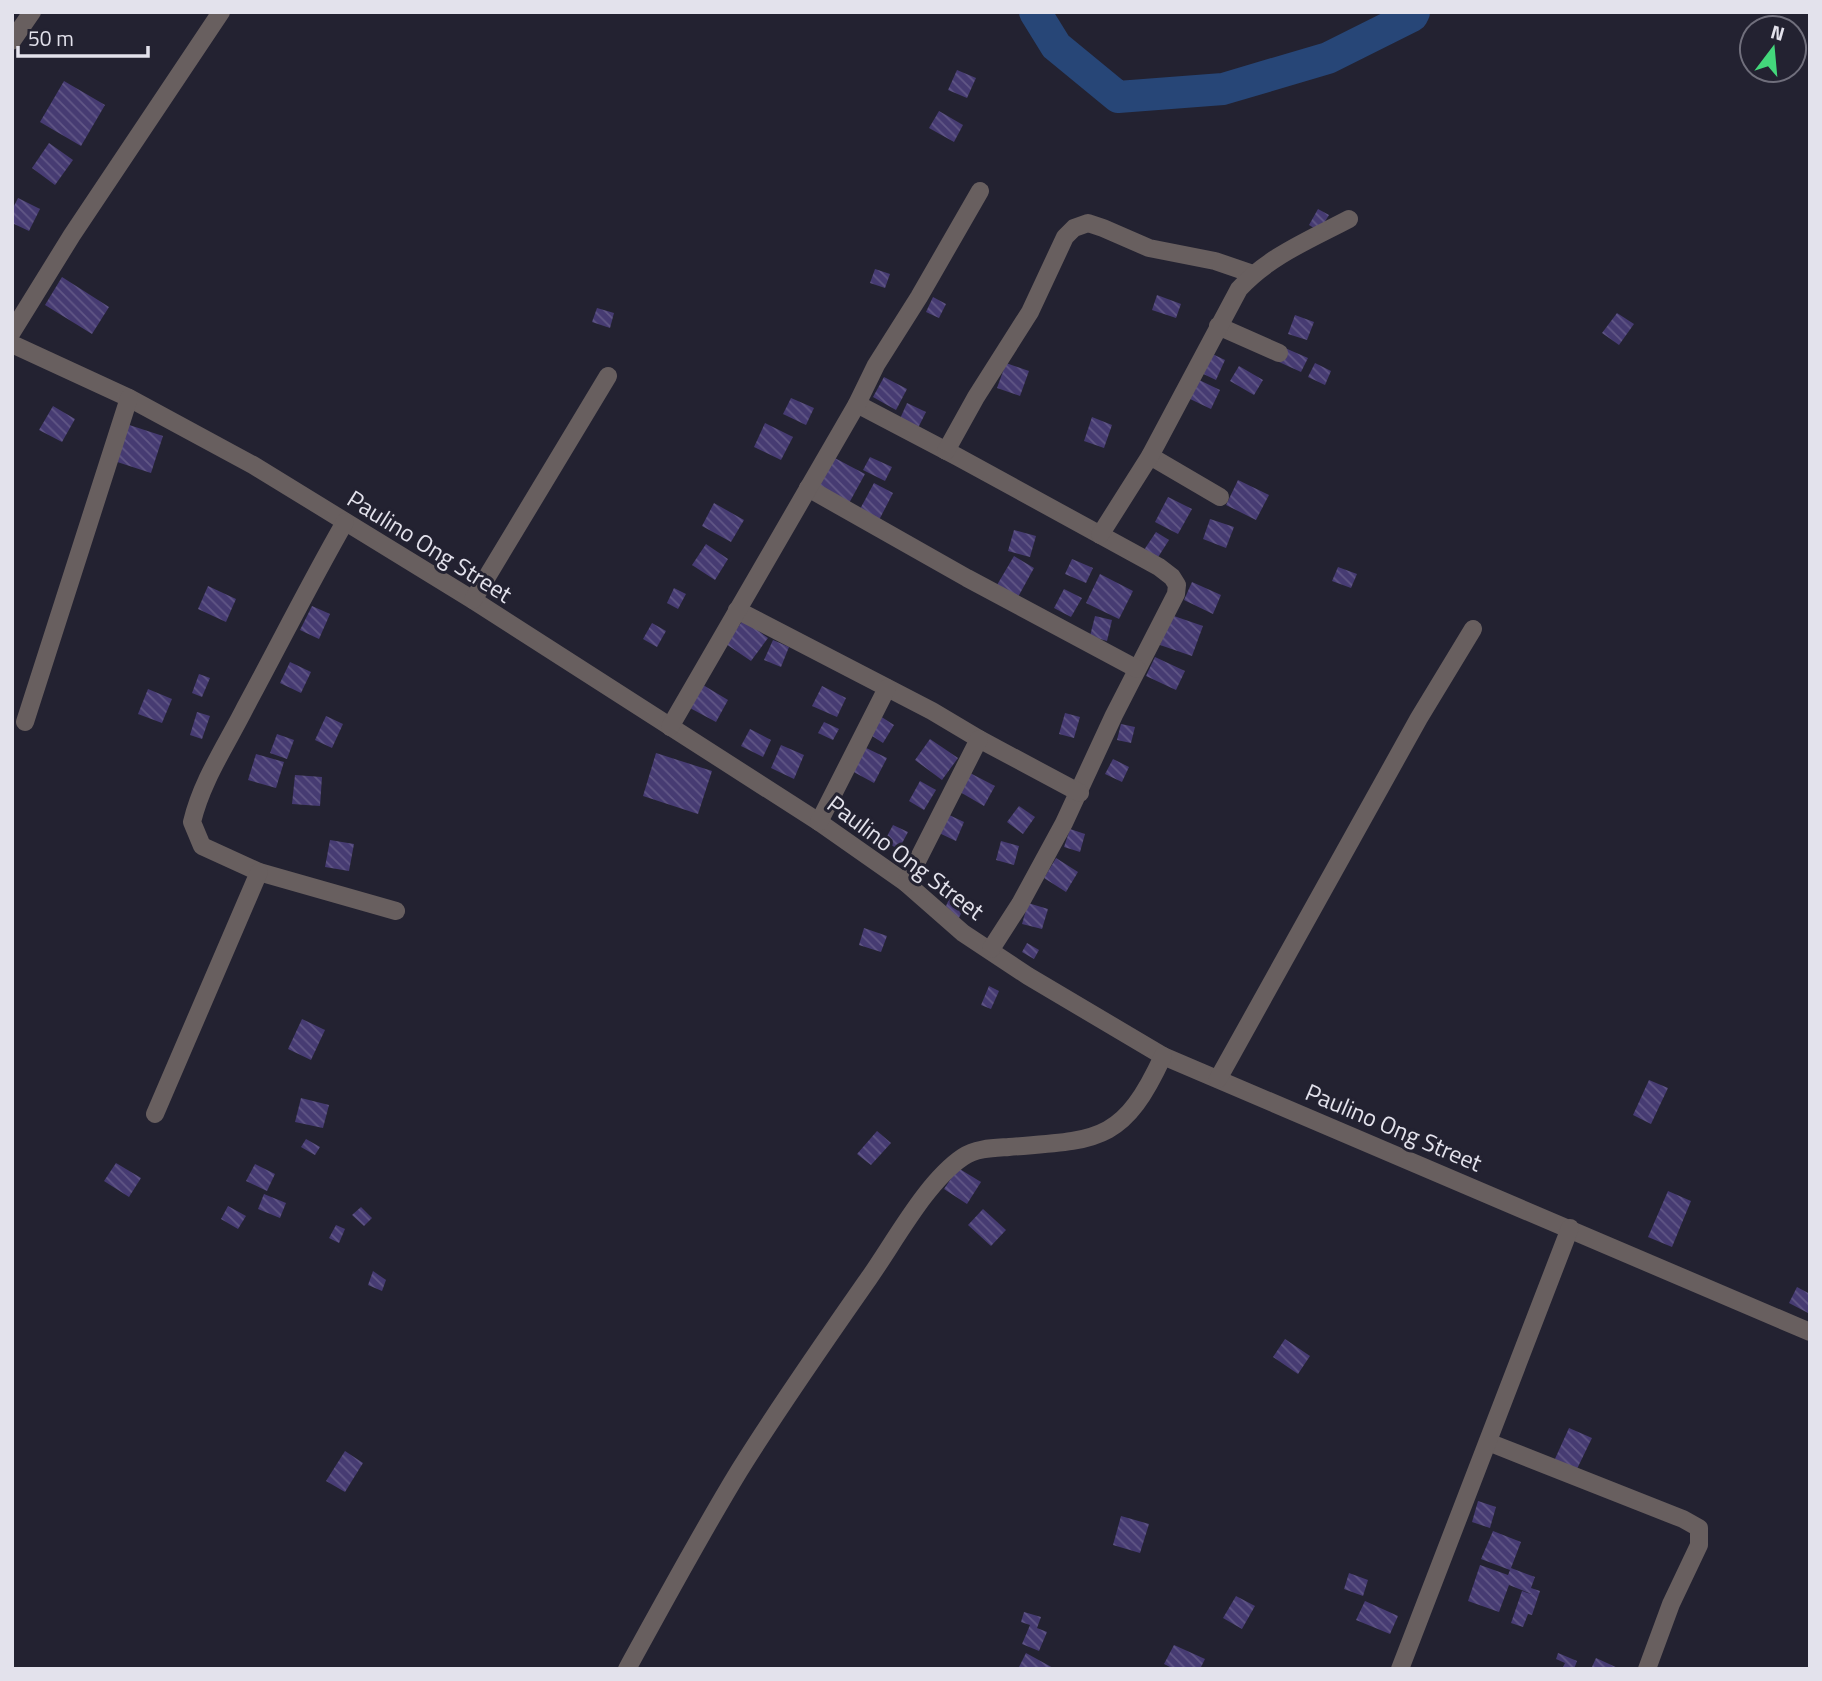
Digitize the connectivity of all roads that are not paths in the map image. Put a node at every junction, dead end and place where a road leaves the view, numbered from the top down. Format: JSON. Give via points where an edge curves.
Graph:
{"nodes":[{"id":1,"x":32,"y":12,"type":"edge"},
{"id":2,"x":221,"y":12,"type":"edge"},
{"id":3,"x":12,"y":41,"type":"edge"},
{"id":4,"x":979,"y":191,"type":"dead end"},
{"id":5,"x":1349,"y":219,"type":"dead end"},
{"id":6,"x":1253,"y":274,"type":"junction"},
{"id":7,"x":1218,"y":326,"type":"junction"},
{"id":8,"x":12,"y":332,"type":"edge"},
{"id":9,"x":12,"y":344,"type":"edge"},
{"id":10,"x":1279,"y":353,"type":"dead end"},
{"id":11,"x":608,"y":376,"type":"dead end"},
{"id":12,"x":129,"y":398,"type":"junction"},
{"id":13,"x":857,"y":404,"type":"junction"},
{"id":14,"x":946,"y":451,"type":"junction"},
{"id":15,"x":1150,"y":456,"type":"junction"},
{"id":16,"x":808,"y":488,"type":"junction"},
{"id":17,"x":1220,"y":497,"type":"dead end"},
{"id":18,"x":345,"y":522,"type":"junction"},
{"id":19,"x":1100,"y":535,"type":"junction"},
{"id":20,"x":473,"y":600,"type":"junction"},
{"id":21,"x":737,"y":610,"type":"junction"},
{"id":22,"x":1474,"y":629,"type":"dead end"},
{"id":23,"x":1137,"y":669,"type":"junction"},
{"id":24,"x":887,"y":688,"type":"junction"},
{"id":25,"x":25,"y":722,"type":"dead end"},
{"id":26,"x":670,"y":727,"type":"junction"},
{"id":27,"x":979,"y":739,"type":"junction"},
{"id":28,"x":1080,"y":793,"type":"junction"},
{"id":29,"x":819,"y":822,"type":"junction"},
{"id":30,"x":259,"y":872,"type":"junction"},
{"id":31,"x":906,"y":883,"type":"junction"},
{"id":32,"x":396,"y":911,"type":"dead end"},
{"id":33,"x":991,"y":949,"type":"junction"},
{"id":34,"x":1163,"y":1056,"type":"junction"},
{"id":35,"x":1218,"y":1079,"type":"junction"},
{"id":36,"x":155,"y":1114,"type":"dead end"},
{"id":37,"x":1570,"y":1228,"type":"junction"},
{"id":38,"x":1810,"y":1332,"type":"edge"},
{"id":39,"x":1488,"y":1443,"type":"junction"},
{"id":40,"x":627,"y":1669,"type":"edge"},
{"id":41,"x":1401,"y":1669,"type":"edge"},
{"id":42,"x":1647,"y":1669,"type":"edge"}],
"edges":[{"from":1,"to":3,"type":"street"},
{"from":2,"to":8,"type":"street"},
{"from":4,"to":13,"type":"street"},
{"from":5,"to":6,"type":"street"},
{"from":6,"to":7,"type":"street"},
{"from":6,"to":14,"type":"street","via":[[1149,248],[1087,223],[1074,228],[1065,237],[1030,312]]},
{"from":7,"to":10,"type":"street"},
{"from":7,"to":15,"type":"street"},
{"from":9,"to":12,"type":"street","name":"Paulino Ong Street"},
{"from":11,"to":20,"type":"street"},
{"from":12,"to":18,"type":"street","name":"Paulino Ong Street","via":[[253,465]]},
{"from":12,"to":25,"type":"street"},
{"from":13,"to":14,"type":"street"},
{"from":13,"to":16,"type":"street"},
{"from":14,"to":19,"type":"street"},
{"from":15,"to":17,"type":"street"},
{"from":15,"to":19,"type":"street"},
{"from":16,"to":21,"type":"street"},
{"from":16,"to":23,"type":"street"},
{"from":18,"to":20,"type":"street","name":"Paulino Ong Street"},
{"from":18,"to":30,"type":"street","via":[[206,780],[191,822],[202,846]]},
{"from":19,"to":23,"type":"street","via":[[1159,567],[1177,585]]},
{"from":20,"to":26,"type":"street","name":"Paulino Ong Street"},
{"from":21,"to":24,"type":"street"},
{"from":21,"to":26,"type":"street"},
{"from":22,"to":35,"type":"street","via":[[1412,730]]},
{"from":23,"to":28,"type":"street"},
{"from":24,"to":27,"type":"street"},
{"from":24,"to":29,"type":"street"},
{"from":26,"to":29,"type":"street","name":"Paulino Ong Street"},
{"from":27,"to":28,"type":"street"},
{"from":27,"to":31,"type":"street"},
{"from":28,"to":33,"type":"street"},
{"from":29,"to":31,"type":"street","name":"Paulino Ong Street"},
{"from":30,"to":32,"type":"street"},
{"from":30,"to":36,"type":"street"},
{"from":31,"to":33,"type":"street","name":"Paulino Ong Street","via":[[963,933]]},
{"from":33,"to":34,"type":"street","name":"Paulino Ong Street","via":[[1072,1004]]},
{"from":34,"to":35,"type":"street","name":"Paulino Ong Street"},
{"from":34,"to":40,"type":"street","via":[[1138,1104],[1113,1128],[1088,1139],[986,1149],[965,1155],[947,1171],[828,1335],[741,1469]]},
{"from":35,"to":37,"type":"street","name":"Paulino Ong Street"},
{"from":37,"to":38,"type":"street","name":"Paulino Ong Street"},
{"from":37,"to":39,"type":"street"},
{"from":39,"to":41,"type":"street"},
{"from":39,"to":42,"type":"street","via":[[1699,1528],[1699,1545]]}]}
